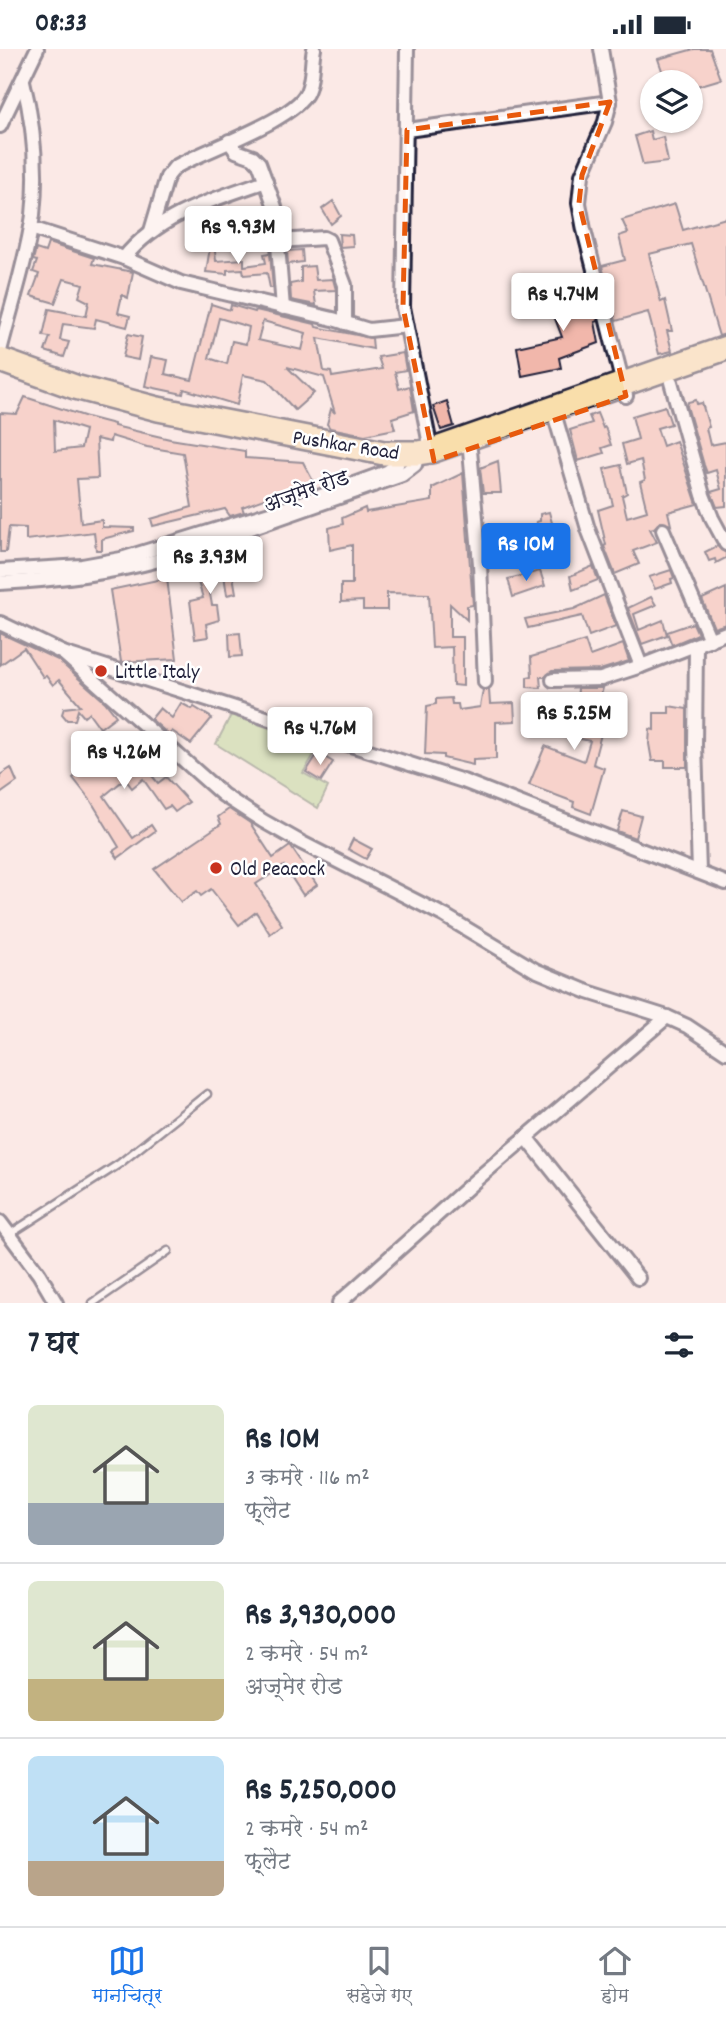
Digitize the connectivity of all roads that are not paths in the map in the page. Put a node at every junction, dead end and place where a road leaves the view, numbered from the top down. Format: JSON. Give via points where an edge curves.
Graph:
{"nodes":[{"id":1,"x":37,"y":49,"type":"edge"},
{"id":2,"x":314,"y":49,"type":"edge"},
{"id":3,"x":407,"y":49,"type":"edge"},
{"id":4,"x":601,"y":49,"type":"edge"},
{"id":5,"x":23,"y":81,"type":"junction"},
{"id":6,"x":610,"y":101,"type":"junction"},
{"id":7,"x":0,"y":126,"type":"edge"},
{"id":8,"x":407,"y":130,"type":"junction"},
{"id":9,"x":229,"y":141,"type":"junction"},
{"id":10,"x":266,"y":181,"type":"junction"},
{"id":11,"x":31,"y":228,"type":"junction"},
{"id":12,"x":151,"y":231,"type":"junction"},
{"id":13,"x":279,"y":241,"type":"junction"},
{"id":14,"x":124,"y":258,"type":"junction"},
{"id":15,"x":284,"y":308,"type":"junction"},
{"id":16,"x":345,"y":323,"type":"junction"},
{"id":17,"x":406,"y":326,"type":"junction"},
{"id":18,"x":726,"y":348,"type":"edge"},
{"id":19,"x":0,"y":351,"type":"edge"},
{"id":20,"x":0,"y":360,"type":"edge"},
{"id":21,"x":726,"y":361,"type":"edge"},
{"id":22,"x":0,"y":372,"type":"edge"},
{"id":23,"x":671,"y":382,"type":"junction"},
{"id":24,"x":625,"y":390,"type":"junction"},
{"id":25,"x":556,"y":420,"type":"junction"},
{"id":26,"x":470,"y":450,"type":"junction"},
{"id":27,"x":416,"y":458,"type":"junction"},
{"id":28,"x":663,"y":530,"type":"dead end"},
{"id":29,"x":726,"y":544,"type":"edge"},
{"id":30,"x":122,"y":564,"type":"junction"},
{"id":31,"x":0,"y":571,"type":"edge"},
{"id":32,"x":0,"y":583,"type":"edge"},
{"id":33,"x":0,"y":623,"type":"edge"},
{"id":34,"x":726,"y":633,"type":"edge"},
{"id":35,"x":710,"y":640,"type":"junction"},
{"id":36,"x":695,"y":646,"type":"junction"},
{"id":37,"x":63,"y":653,"type":"junction"},
{"id":38,"x":641,"y":666,"type":"junction"},
{"id":39,"x":553,"y":680,"type":"dead end"},
{"id":40,"x":485,"y":682,"type":"dead end"},
{"id":41,"x":699,"y":872,"type":"junction"},
{"id":42,"x":726,"y":883,"type":"edge"},
{"id":43,"x":667,"y":1017,"type":"junction"},
{"id":44,"x":726,"y":1052,"type":"edge"},
{"id":45,"x":207,"y":1094,"type":"dead end"},
{"id":46,"x":526,"y":1137,"type":"junction"},
{"id":47,"x":0,"y":1222,"type":"edge"},
{"id":48,"x":10,"y":1234,"type":"junction"},
{"id":49,"x":169,"y":1251,"type":"dead end"},
{"id":50,"x":638,"y":1278,"type":"dead end"},
{"id":51,"x":56,"y":1303,"type":"edge"},
{"id":52,"x":93,"y":1303,"type":"edge"},
{"id":53,"x":339,"y":1303,"type":"edge"}],
"edges":[{"from":1,"to":5,"type":"street"},
{"from":2,"to":9,"type":"street","via":[[310,85],[297,105]]},
{"from":3,"to":8,"type":"street"},
{"from":4,"to":6,"type":"street"},
{"from":5,"to":7,"type":"street"},
{"from":5,"to":11,"type":"street","via":[[33,129],[36,178]]},
{"from":6,"to":8,"type":"street"},
{"from":6,"to":24,"type":"street","via":[[606,122],[582,175],[579,203]]},
{"from":8,"to":17,"type":"street","via":[[402,291]]},
{"from":9,"to":10,"type":"street","via":[[236,151],[255,158]]},
{"from":9,"to":12,"type":"street","via":[[175,167],[167,177]]},
{"from":10,"to":12,"type":"street","via":[[202,205]]},
{"from":10,"to":13,"type":"street"},
{"from":11,"to":14,"type":"street"},
{"from":11,"to":19,"type":"street"},
{"from":12,"to":14,"type":"street"},
{"from":13,"to":15,"type":"street"},
{"from":13,"to":16,"type":"street","via":[[328,240],[345,285]]},
{"from":14,"to":15,"type":"street","via":[[181,283]]},
{"from":15,"to":16,"type":"street"},
{"from":16,"to":17,"type":"street","via":[[369,330]]},
{"from":17,"to":27,"type":"street"},
{"from":18,"to":24,"type":"highway","name":"Pushkar Road"},
{"from":20,"to":27,"type":"highway","name":"Pushkar Road","via":[[75,387],[158,409]]},
{"from":21,"to":23,"type":"highway","name":"Pushkar Road"},
{"from":22,"to":27,"type":"highway","name":"Pushkar Road","via":[[131,416],[316,453]]},
{"from":23,"to":24,"type":"highway","name":"Pushkar Road"},
{"from":23,"to":29,"type":"street","via":[[703,495]]},
{"from":24,"to":25,"type":"highway","name":"Pushkar Road"},
{"from":24,"to":27,"type":"highway","name":"Pushkar Road"},
{"from":25,"to":26,"type":"highway","name":"Pushkar Road"},
{"from":25,"to":38,"type":"street","via":[[588,529]]},
{"from":26,"to":27,"type":"highway","name":"Pushkar Road"},
{"from":26,"to":40,"type":"street"},
{"from":27,"to":30,"type":"street","name":"अज्मेर रोड","via":[[402,475],[361,491],[159,561]]},
{"from":28,"to":35,"type":"street"},
{"from":30,"to":31,"type":"street","name":"अज्मेर रोड"},
{"from":30,"to":32,"type":"street","name":"अज्मेर रोड","via":[[76,577]]},
{"from":33,"to":37,"type":"street"},
{"from":34,"to":35,"type":"street"},
{"from":35,"to":36,"type":"street"},
{"from":36,"to":38,"type":"street"},
{"from":36,"to":41,"type":"street"},
{"from":37,"to":41,"type":"street","via":[[441,773]]},
{"from":37,"to":43,"type":"street","via":[[223,795],[263,821],[445,916],[535,970]]},
{"from":38,"to":39,"type":"street","via":[[600,679]]},
{"from":41,"to":42,"type":"street"},
{"from":43,"to":44,"type":"street"},
{"from":43,"to":46,"type":"street"},
{"from":45,"to":48,"type":"lane","via":[[119,1164]]},
{"from":46,"to":50,"type":"street"},
{"from":46,"to":53,"type":"street"},
{"from":47,"to":48,"type":"street"},
{"from":48,"to":51,"type":"street"},
{"from":49,"to":52,"type":"lane"}]}
